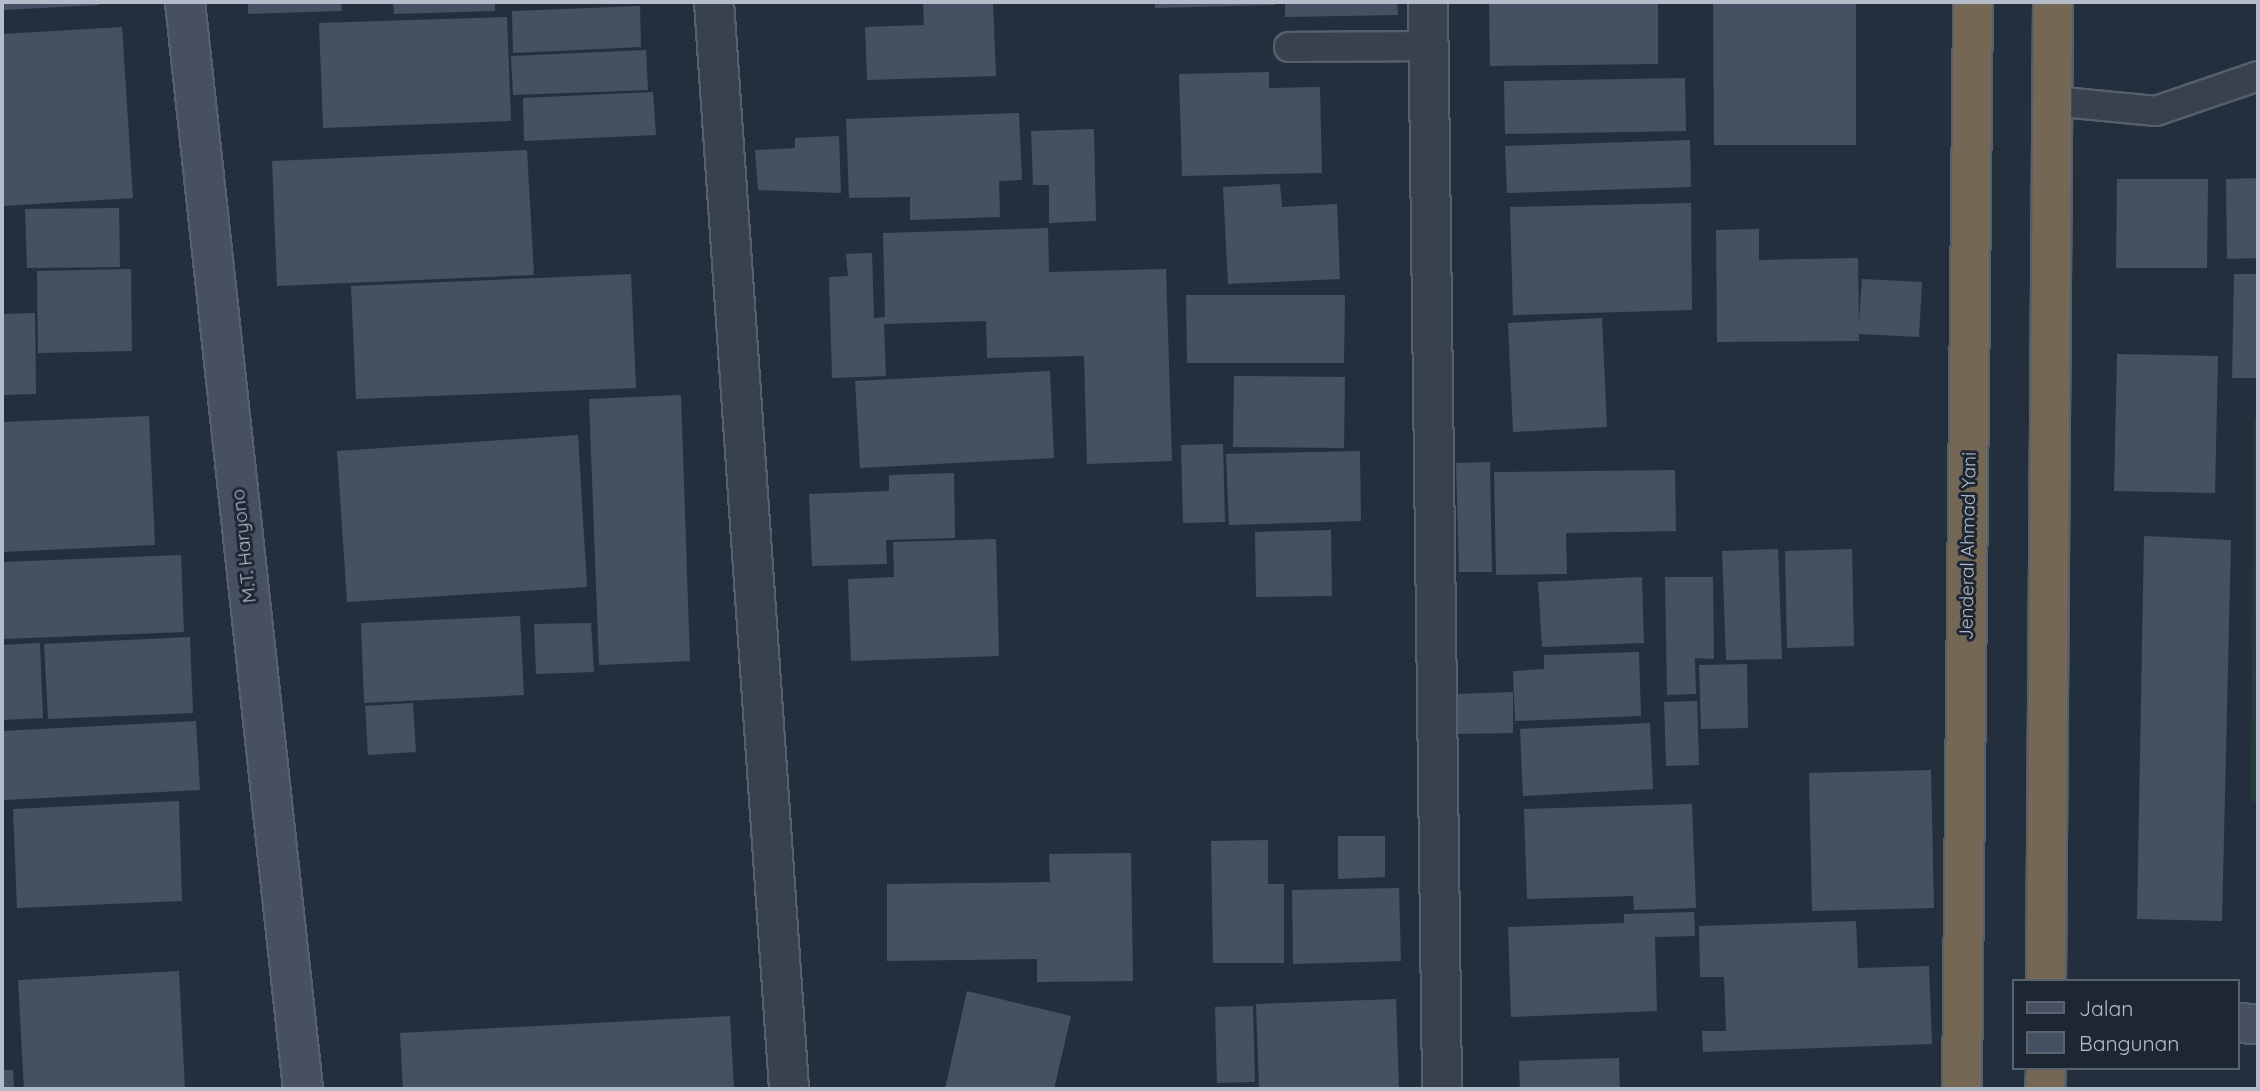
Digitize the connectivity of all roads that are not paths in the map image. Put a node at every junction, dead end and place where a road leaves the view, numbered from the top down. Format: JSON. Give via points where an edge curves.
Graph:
{"nodes":[{"id":1,"x":185,"y":2,"type":"edge"},
{"id":2,"x":714,"y":2,"type":"edge"},
{"id":3,"x":1428,"y":2,"type":"edge"},
{"id":4,"x":1973,"y":2,"type":"edge"},
{"id":5,"x":2053,"y":2,"type":"edge"},
{"id":6,"x":1428,"y":46,"type":"junction"},
{"id":7,"x":1289,"y":47,"type":"dead end"},
{"id":8,"x":2258,"y":76,"type":"edge"},
{"id":9,"x":2052,"y":100,"type":"junction"},
{"id":10,"x":2046,"y":979,"type":"edge"},
{"id":11,"x":2239,"y":1023,"type":"edge"},
{"id":12,"x":2258,"y":1024,"type":"edge"},
{"id":13,"x":2046,"y":1070,"type":"edge"},
{"id":14,"x":303,"y":1089,"type":"edge"},
{"id":15,"x":789,"y":1089,"type":"edge"},
{"id":16,"x":1443,"y":1089,"type":"edge"},
{"id":17,"x":1962,"y":1089,"type":"edge"},
{"id":18,"x":2045,"y":1089,"type":"edge"}],
"edges":[{"from":1,"to":14,"type":"street","name":"M.T. Haryono"},
{"from":2,"to":15,"type":"street"},
{"from":3,"to":6,"type":"street"},
{"from":4,"to":17,"type":"highway","name":"Jenderal Ahmad Yani"},
{"from":5,"to":9,"type":"highway"},
{"from":6,"to":7,"type":"lane"},
{"from":6,"to":16,"type":"street"},
{"from":8,"to":9,"type":"lane","via":[[2156,111]]},
{"from":9,"to":10,"type":"highway"},
{"from":11,"to":12,"type":"street"},
{"from":13,"to":18,"type":"highway"}]}
